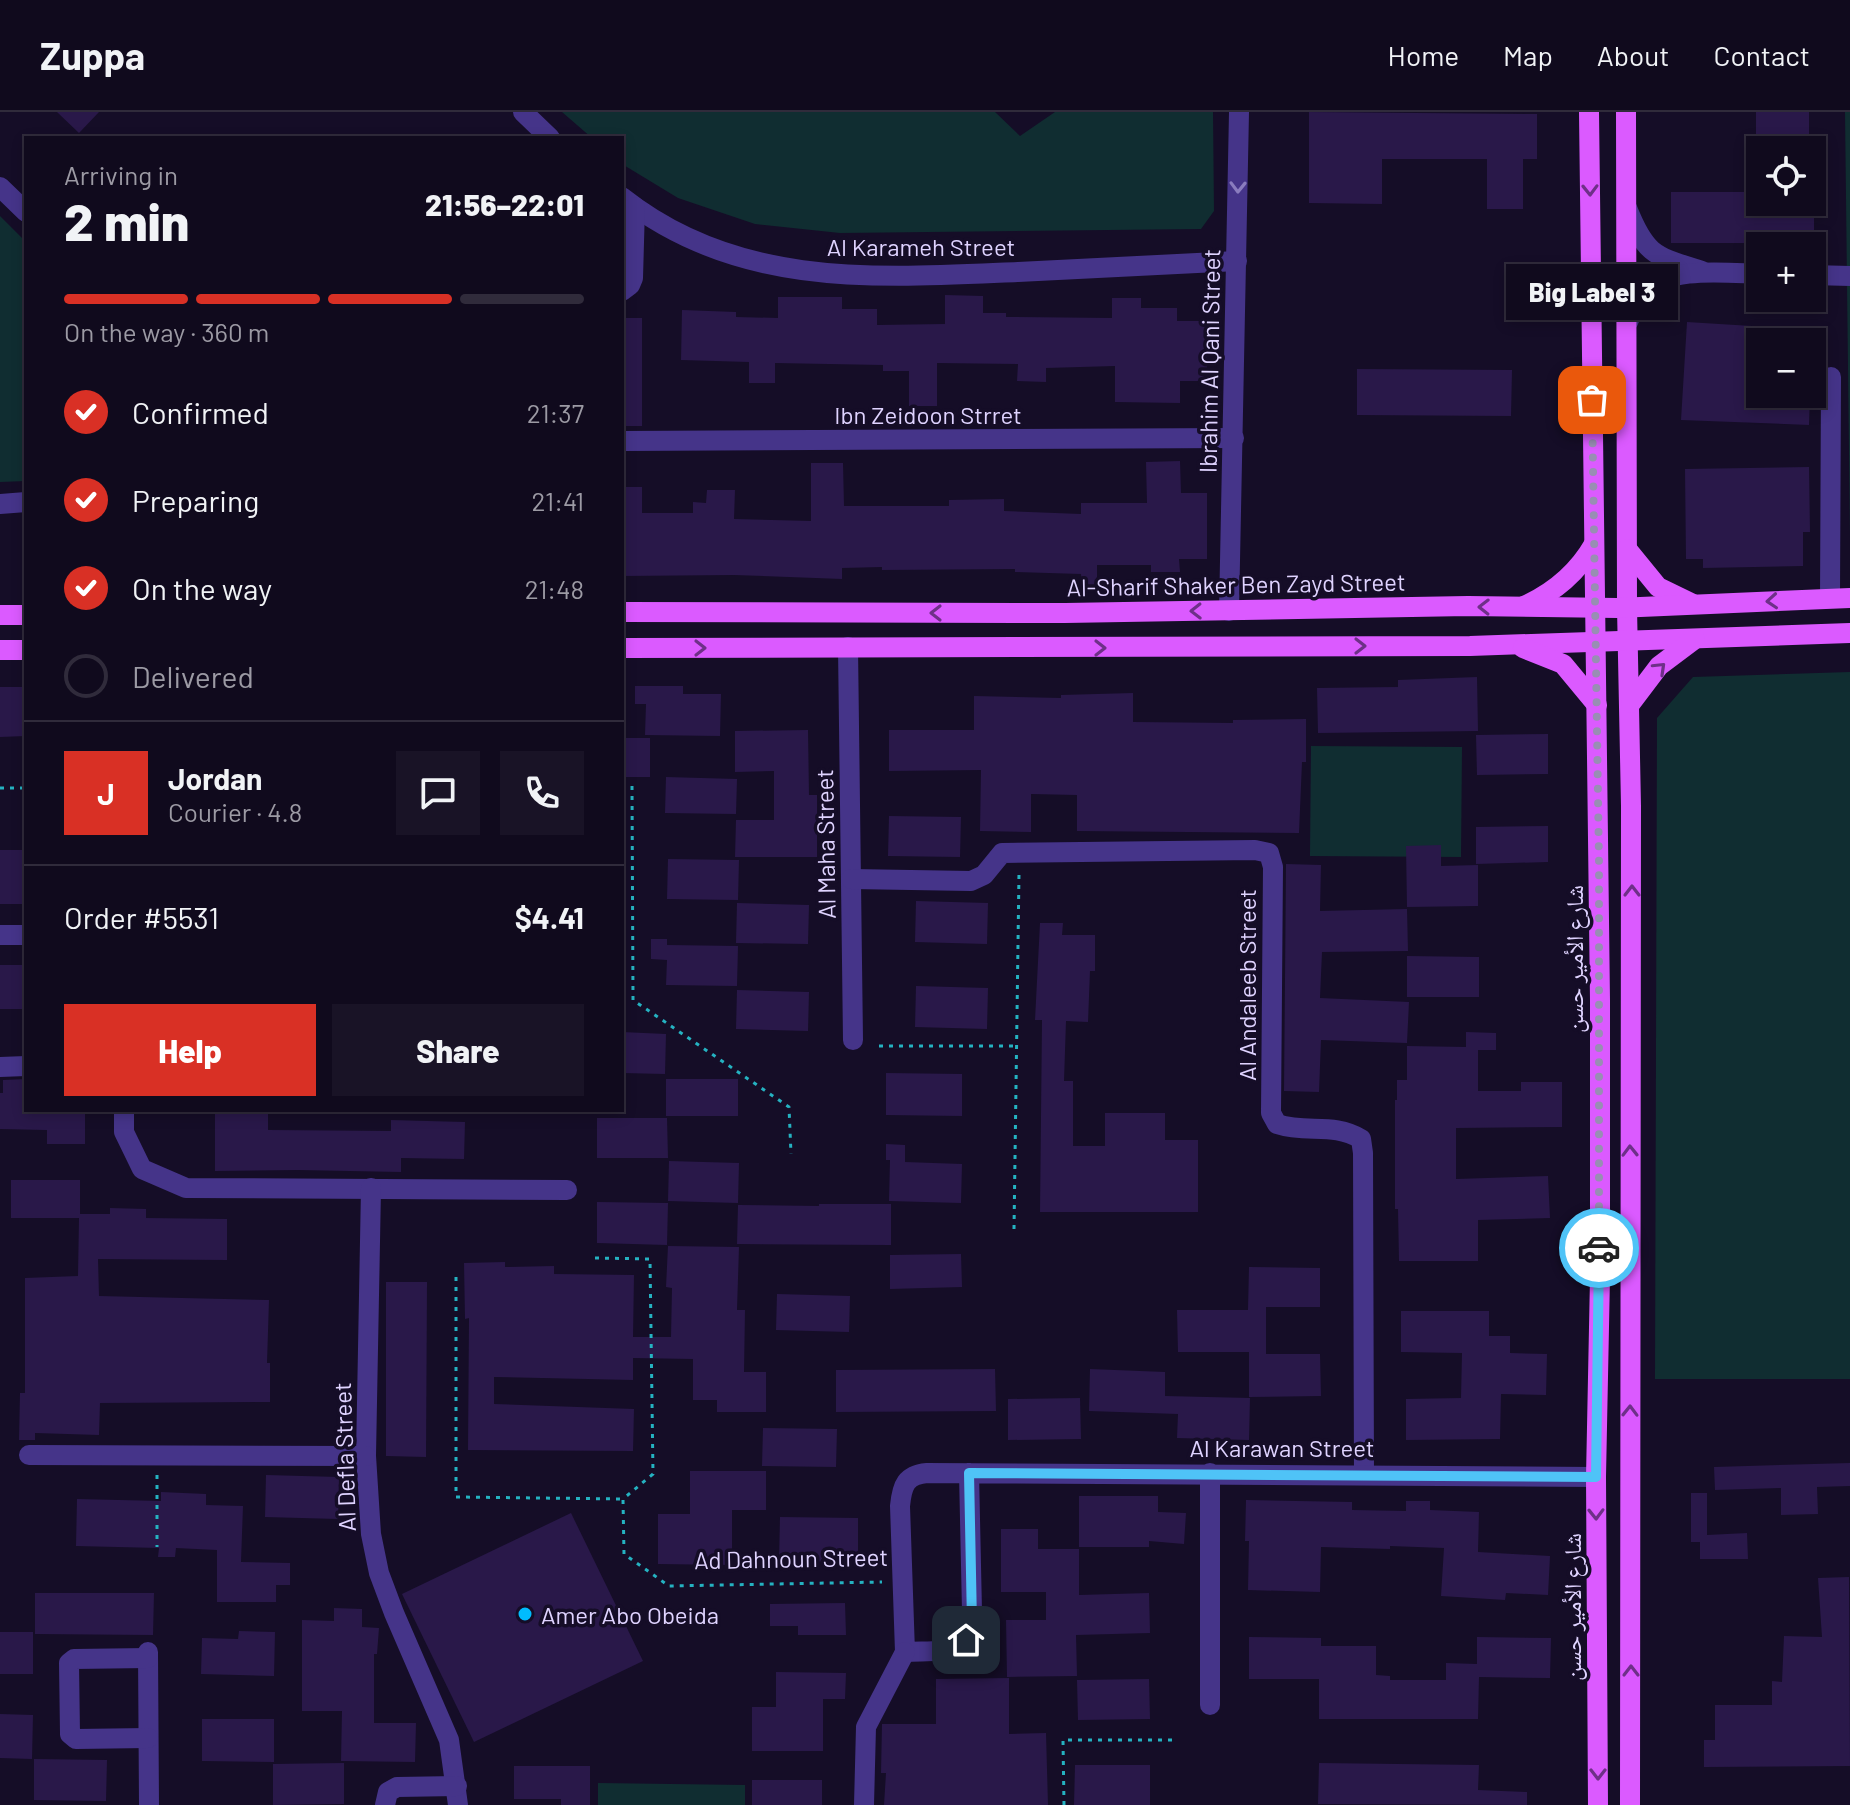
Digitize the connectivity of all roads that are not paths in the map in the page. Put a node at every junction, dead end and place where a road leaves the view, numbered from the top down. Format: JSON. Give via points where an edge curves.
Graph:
{"nodes":[{"id":1,"x":523,"y":112,"type":"edge"},
{"id":2,"x":1239,"y":112,"type":"edge"},
{"id":3,"x":1589,"y":112,"type":"edge"},
{"id":4,"x":1626,"y":112,"type":"edge"},
{"id":5,"x":548,"y":136,"type":"edge"},
{"id":6,"x":0,"y":187,"type":"edge"},
{"id":7,"x":629,"y":202,"type":"edge"},
{"id":8,"x":1627,"y":208,"type":"junction"},
{"id":9,"x":24,"y":210,"type":"edge"},
{"id":10,"x":1237,"y":261,"type":"junction"},
{"id":11,"x":1706,"y":272,"type":"junction"},
{"id":12,"x":1746,"y":273,"type":"edge"},
{"id":13,"x":1826,"y":275,"type":"edge"},
{"id":14,"x":1850,"y":276,"type":"edge"},
{"id":15,"x":624,"y":290,"type":"edge"},
{"id":16,"x":1628,"y":322,"type":"junction"},
{"id":17,"x":1831,"y":377,"type":"dead end"},
{"id":18,"x":1234,"y":438,"type":"junction"},
{"id":19,"x":624,"y":441,"type":"edge"},
{"id":20,"x":24,"y":502,"type":"edge"},
{"id":21,"x":0,"y":504,"type":"edge"},
{"id":22,"x":1594,"y":544,"type":"junction"},
{"id":23,"x":1627,"y":549,"type":"junction"},
{"id":24,"x":1840,"y":598,"type":"edge"},
{"id":25,"x":1697,"y":606,"type":"junction"},
{"id":26,"x":1521,"y":608,"type":"junction"},
{"id":27,"x":1593,"y":608,"type":"junction"},
{"id":28,"x":1627,"y":608,"type":"junction"},
{"id":29,"x":1229,"y":611,"type":"junction"},
{"id":30,"x":624,"y":612,"type":"edge"},
{"id":31,"x":1065,"y":613,"type":"junction"},
{"id":32,"x":0,"y":615,"type":"edge"},
{"id":33,"x":24,"y":615,"type":"edge"},
{"id":34,"x":1850,"y":633,"type":"edge"},
{"id":35,"x":1696,"y":639,"type":"junction"},
{"id":36,"x":1594,"y":642,"type":"junction"},
{"id":37,"x":1628,"y":642,"type":"junction"},
{"id":38,"x":1515,"y":645,"type":"junction"},
{"id":39,"x":848,"y":647,"type":"junction"},
{"id":40,"x":624,"y":648,"type":"edge"},
{"id":41,"x":1066,"y":648,"type":"junction"},
{"id":42,"x":0,"y":650,"type":"edge"},
{"id":43,"x":24,"y":650,"type":"edge"},
{"id":44,"x":1631,"y":703,"type":"junction"},
{"id":45,"x":1597,"y":705,"type":"junction"},
{"id":46,"x":851,"y":879,"type":"junction"},
{"id":47,"x":0,"y":935,"type":"edge"},
{"id":48,"x":24,"y":935,"type":"edge"},
{"id":49,"x":853,"y":1040,"type":"dead end"},
{"id":50,"x":24,"y":1066,"type":"edge"},
{"id":51,"x":0,"y":1067,"type":"edge"},
{"id":52,"x":124,"y":1112,"type":"edge"},
{"id":53,"x":371,"y":1188,"type":"junction"},
{"id":54,"x":567,"y":1190,"type":"dead end"},
{"id":55,"x":1631,"y":1270,"type":"junction"},
{"id":56,"x":1599,"y":1271,"type":"junction"},
{"id":57,"x":29,"y":1455,"type":"dead end"},
{"id":58,"x":366,"y":1456,"type":"junction"},
{"id":59,"x":969,"y":1473,"type":"junction"},
{"id":60,"x":1210,"y":1473,"type":"junction"},
{"id":61,"x":1364,"y":1474,"type":"junction"},
{"id":62,"x":1596,"y":1477,"type":"junction"},
{"id":63,"x":905,"y":1652,"type":"junction"},
{"id":64,"x":1210,"y":1705,"type":"dead end"},
{"id":65,"x":148,"y":1738,"type":"junction"},
{"id":66,"x":458,"y":1796,"type":"edge"},
{"id":67,"x":149,"y":1805,"type":"edge"},
{"id":68,"x":385,"y":1805,"type":"edge"},
{"id":69,"x":864,"y":1805,"type":"edge"},
{"id":70,"x":1598,"y":1805,"type":"edge"},
{"id":71,"x":1630,"y":1805,"type":"edge"}],
"edges":[{"from":1,"to":5,"type":"street"},
{"from":2,"to":10,"type":"street","name":"Ibrahim Al Qani Street","one_way":true},
{"from":3,"to":22,"type":"main road","name":"شارع الأمير حسن","one_way":true},
{"from":4,"to":8,"type":"main road"},
{"from":6,"to":9,"type":"street"},
{"from":7,"to":10,"type":"street","name":"Al Karameh Street","via":[[689,240],[727,254],[778,268],[834,274],[913,277]]},
{"from":7,"to":15,"type":"street","via":[[633,278]]},
{"from":8,"to":11,"type":"street","via":[[1645,247]]},
{"from":8,"to":16,"type":"main road"},
{"from":10,"to":18,"type":"street","name":"Ibrahim Al Qani Street"},
{"from":11,"to":12,"type":"street"},
{"from":11,"to":16,"type":"street","via":[[1656,282]]},
{"from":13,"to":14,"type":"street"},
{"from":16,"to":23,"type":"main road"},
{"from":17,"to":24,"type":"street"},
{"from":18,"to":19,"type":"street","name":"Ibn Zeidoon Strret"},
{"from":18,"to":29,"type":"street","name":"Ibrahim Al Qani Street"},
{"from":20,"to":21,"type":"street"},
{"from":22,"to":26,"type":"main road","via":[[1572,573],[1543,598]]},
{"from":22,"to":27,"type":"main road","name":"شارع الأمير حسن"},
{"from":23,"to":25,"type":"main road","via":[[1658,587]]},
{"from":23,"to":28,"type":"main road"},
{"from":24,"to":25,"type":"main road","name":"Al-Sharif Shaker Ben Zayd Street","one_way":true},
{"from":25,"to":28,"type":"main road","name":"Al-Sharif Shaker Ben Zayd Street"},
{"from":26,"to":27,"type":"main road","name":"Al-Sharif Shaker Ben Zayd Street"},
{"from":26,"to":29,"type":"main road","name":"Al-Sharif Shaker Ben Zayd Street","one_way":true},
{"from":27,"to":28,"type":"main road","name":"Al-Sharif Shaker Ben Zayd Street"},
{"from":27,"to":36,"type":"main road","name":"شارع الأمير حسن"},
{"from":28,"to":37,"type":"main road"},
{"from":29,"to":31,"type":"main road","name":"Al-Sharif Shaker Ben Zayd Street","one_way":true},
{"from":31,"to":30,"type":"main road","name":"Al-Sharif Shaker Ben Zayd Street","one_way":true},
{"from":31,"to":41,"type":"main road"},
{"from":32,"to":33,"type":"main road"},
{"from":34,"to":35,"type":"main road"},
{"from":35,"to":37,"type":"main road"},
{"from":44,"to":35,"type":"main road","one_way":true,"via":[[1659,666]]},
{"from":36,"to":37,"type":"main road"},
{"from":36,"to":38,"type":"main road"},
{"from":36,"to":45,"type":"main road","name":"شارع الأمير حسن"},
{"from":37,"to":44,"type":"main road"},
{"from":41,"to":38,"type":"main road","one_way":true},
{"from":38,"to":45,"type":"main road","via":[[1563,664]]},
{"from":40,"to":39,"type":"main road","one_way":true},
{"from":39,"to":41,"type":"main road"},
{"from":39,"to":46,"type":"street","name":"Al Maha Street"},
{"from":42,"to":43,"type":"main road"},
{"from":55,"to":44,"type":"main road","one_way":true},
{"from":45,"to":56,"type":"main road","name":"شارع الأمير حسن"},
{"from":46,"to":49,"type":"street","name":"Al Maha Street"},
{"from":46,"to":61,"type":"street","name":"Al Andaleeb Street","via":[[971,881],[984,875],[1002,853],[1269,853],[1271,1113],[1277,1124],[1290,1129],[1345,1130],[1361,1139]]},
{"from":47,"to":48,"type":"street"},
{"from":50,"to":51,"type":"street"},
{"from":52,"to":53,"type":"street","via":[[124,1132],[142,1169],[186,1188]]},
{"from":53,"to":54,"type":"street"},
{"from":53,"to":58,"type":"street","name":"Al Defla Street"},
{"from":55,"to":56,"type":"main road"},
{"from":71,"to":55,"type":"main road","one_way":true},
{"from":56,"to":62,"type":"main road","name":"شارع الأمير حسن"},
{"from":57,"to":58,"type":"street"},
{"from":58,"to":66,"type":"street","name":"Al Defla Street","via":[[379,1573],[449,1740]]},
{"from":59,"to":60,"type":"street","name":"Al Karawan Street"},
{"from":59,"to":63,"type":"street","via":[[970,1632],[951,1650]]},
{"from":59,"to":63,"type":"street","name":"Al Karawan Street","via":[[915,1474],[904,1485],[900,1506]]},
{"from":60,"to":61,"type":"street","name":"Al Karawan Street"},
{"from":60,"to":64,"type":"street"},
{"from":61,"to":62,"type":"street","name":"Al Karawan Street"},
{"from":62,"to":70,"type":"main road","name":"شارع الأمير حسن","one_way":true},
{"from":63,"to":69,"type":"street","via":[[866,1727]]},
{"from":65,"to":65,"type":"street","via":[[148,1655],[69,1663],[70,1734],[76,1739]]},
{"from":65,"to":67,"type":"street"},
{"from":66,"to":68,"type":"street","via":[[397,1787],[388,1792]]}]}
